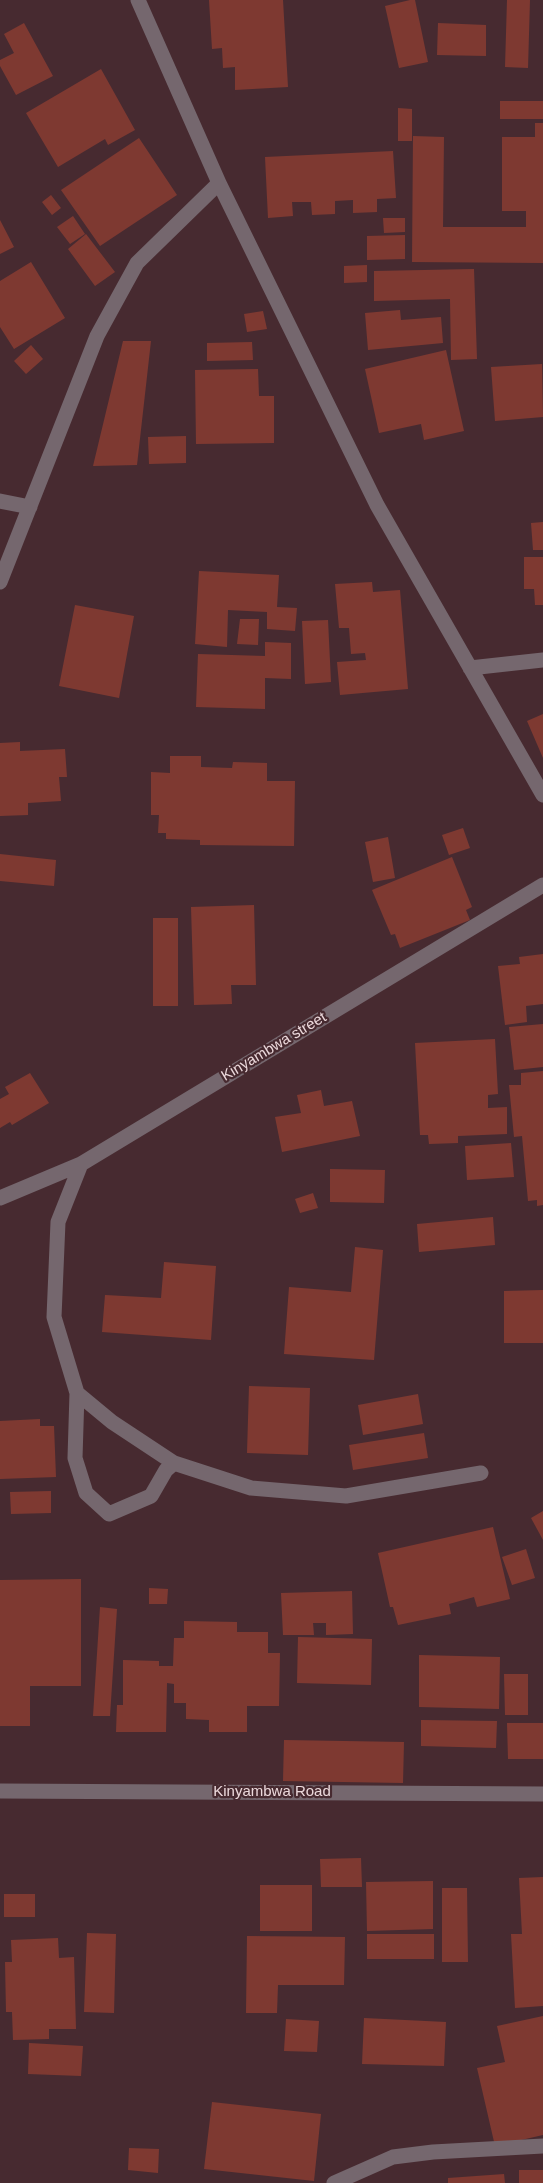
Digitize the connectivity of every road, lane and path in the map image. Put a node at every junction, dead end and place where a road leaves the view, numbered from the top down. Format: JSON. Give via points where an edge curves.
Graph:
{"nodes":[{"id":1,"x":138,"y":0,"type":"edge"},
{"id":2,"x":219,"y":183,"type":"junction"},
{"id":3,"x":0,"y":501,"type":"edge"},
{"id":4,"x":30,"y":507,"type":"junction"},
{"id":5,"x":0,"y":582,"type":"edge"},
{"id":6,"x":543,"y":660,"type":"edge"},
{"id":7,"x":470,"y":668,"type":"junction"},
{"id":8,"x":543,"y":795,"type":"edge"},
{"id":9,"x":543,"y":885,"type":"edge"},
{"id":10,"x":81,"y":1164,"type":"junction"},
{"id":11,"x":0,"y":1198,"type":"edge"},
{"id":12,"x":77,"y":1394,"type":"junction"},
{"id":13,"x":174,"y":1463,"type":"junction"},
{"id":14,"x":482,"y":1473,"type":"dead end"},
{"id":15,"x":0,"y":1791,"type":"edge"},
{"id":16,"x":543,"y":1794,"type":"edge"},
{"id":17,"x":543,"y":2146,"type":"edge"},
{"id":18,"x":334,"y":2183,"type":"edge"}],
"edges":[{"from":1,"to":2,"type":"street"},
{"from":2,"to":4,"type":"street","via":[[137,263],[97,336]]},
{"from":2,"to":7,"type":"street","via":[[377,506]]},
{"from":3,"to":4,"type":"street"},
{"from":4,"to":5,"type":"street"},
{"from":6,"to":7,"type":"street"},
{"from":7,"to":8,"type":"street"},
{"from":9,"to":10,"type":"street","name":"Kinyambwa street"},
{"from":10,"to":11,"type":"street","name":"Kinyambwa street"},
{"from":10,"to":12,"type":"street","via":[[58,1222],[54,1317]]},
{"from":12,"to":13,"type":"street"},
{"from":12,"to":13,"type":"street","via":[[75,1458],[86,1493],[110,1514],[151,1496]]},
{"from":13,"to":14,"type":"street","via":[[251,1488],[346,1496]]},
{"from":15,"to":16,"type":"street","name":"Kinyambwa Road"},
{"from":17,"to":18,"type":"street","via":[[393,2157]]}]}
